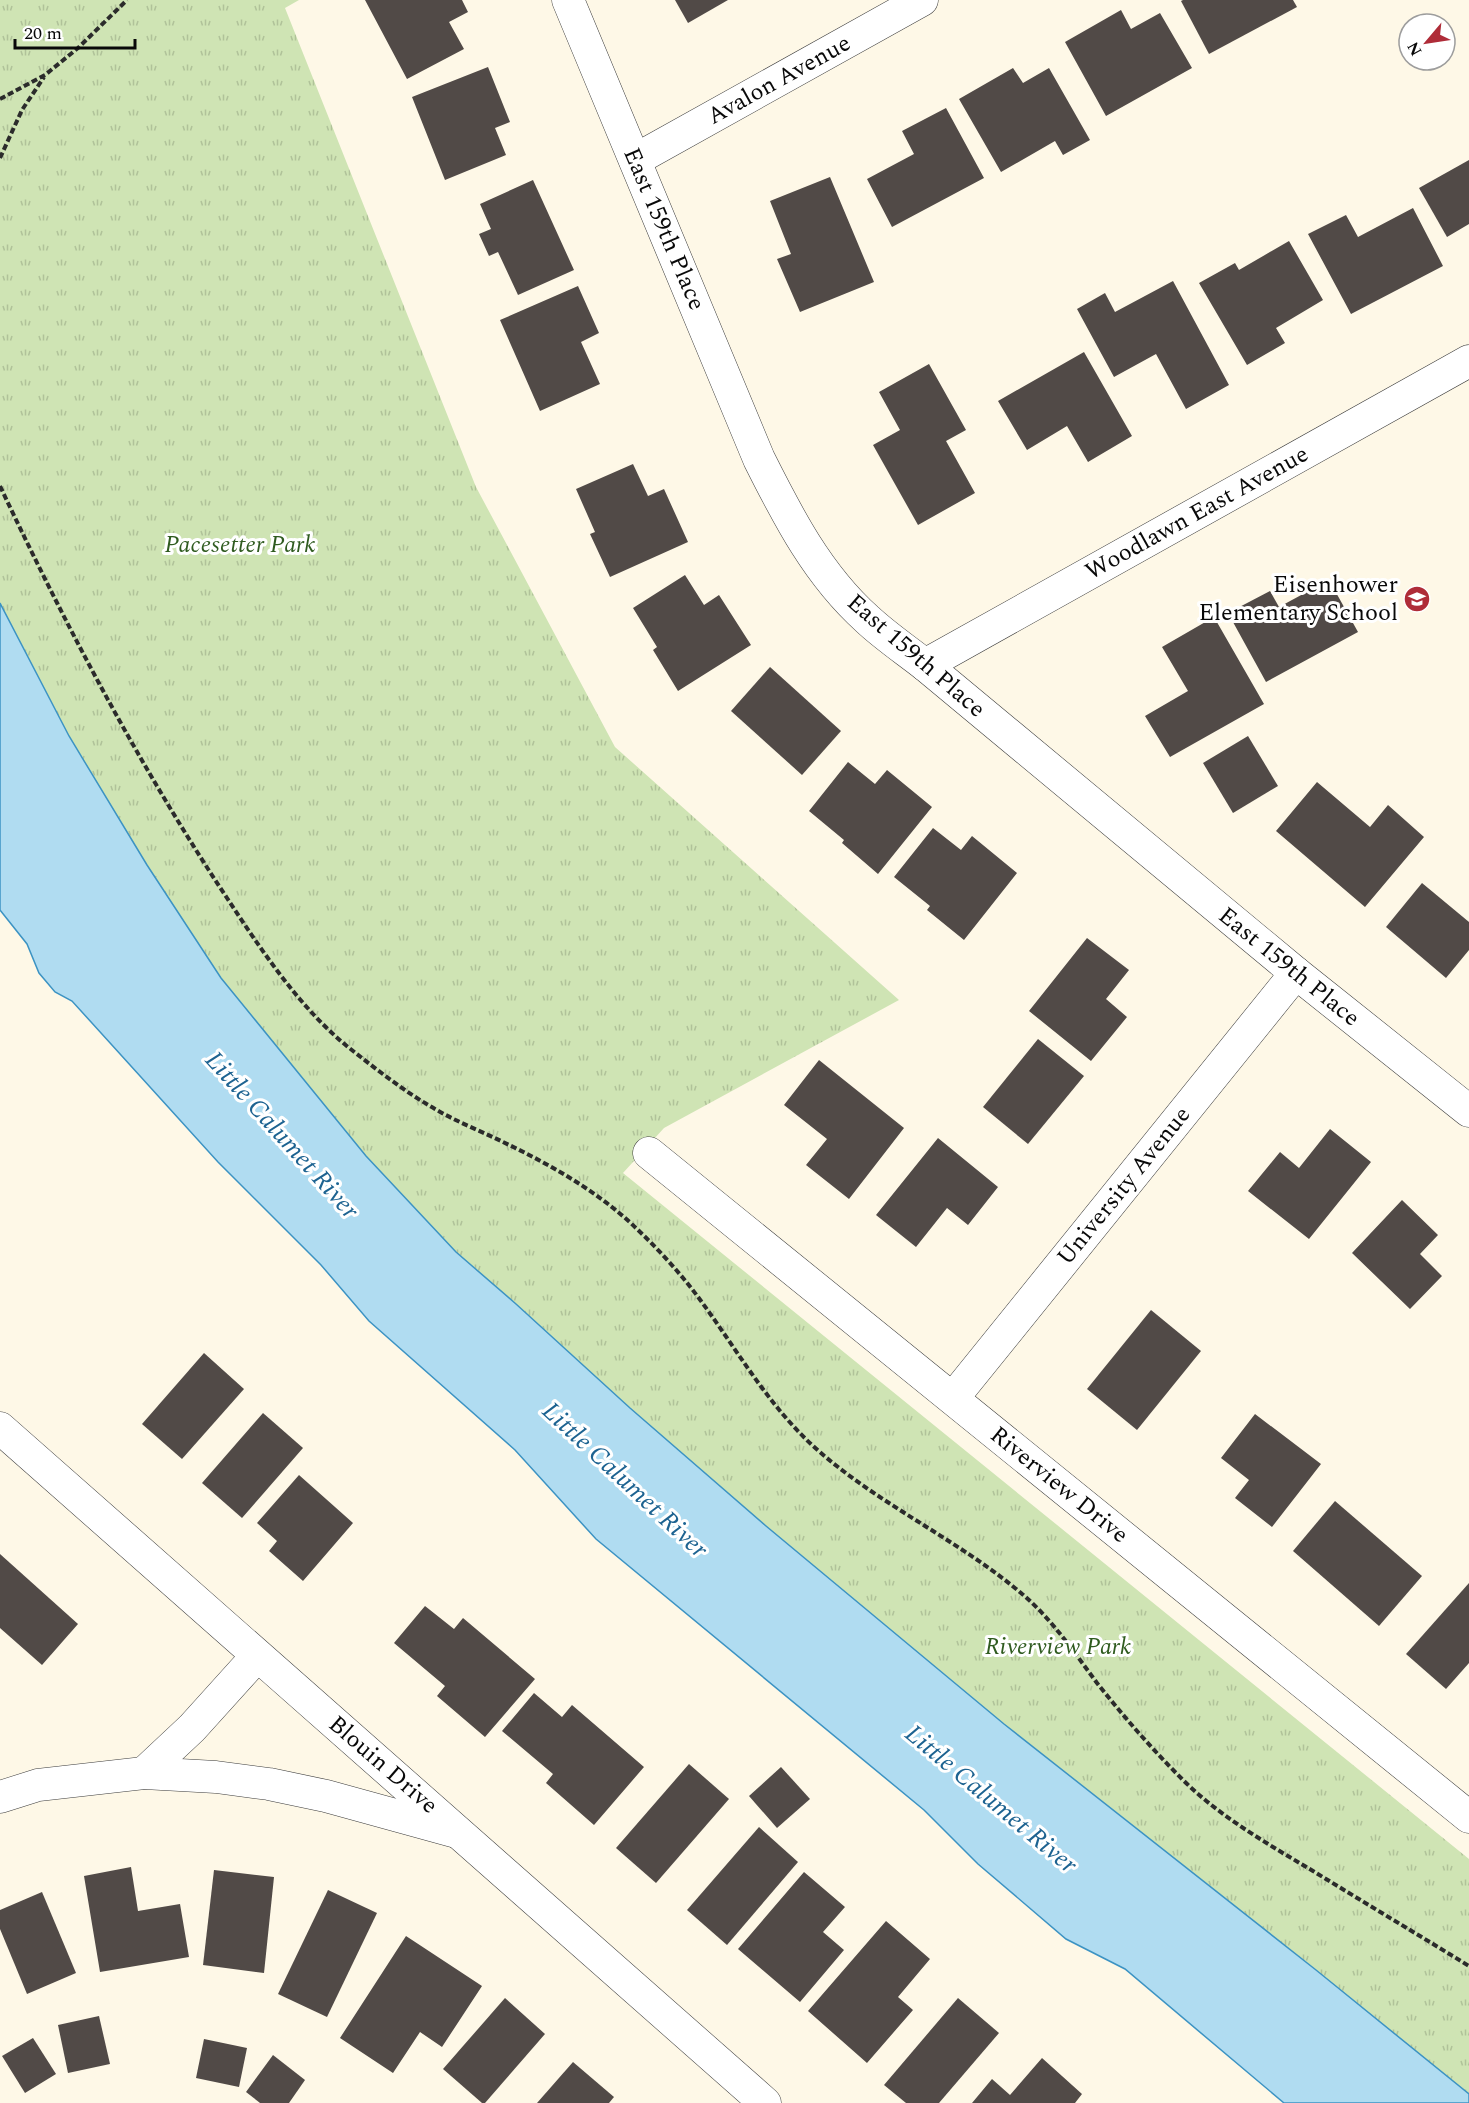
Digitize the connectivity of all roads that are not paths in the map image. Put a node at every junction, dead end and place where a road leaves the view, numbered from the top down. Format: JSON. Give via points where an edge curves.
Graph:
{"nodes":[{"id":1,"x":568,"y":0,"type":"edge"},
{"id":2,"x":922,"y":0,"type":"edge"},
{"id":3,"x":635,"y":160,"type":"junction"},
{"id":4,"x":1469,"y":362,"type":"edge"},
{"id":5,"x":925,"y":665,"type":"junction"},
{"id":6,"x":1296,"y":973,"type":"junction"},
{"id":7,"x":1469,"y":1111,"type":"edge"},
{"id":8,"x":649,"y":1153,"type":"dead end"},
{"id":9,"x":952,"y":1398,"type":"junction"},
{"id":10,"x":0,"y":1428,"type":"edge"},
{"id":11,"x":257,"y":1656,"type":"junction"},
{"id":12,"x":144,"y":1773,"type":"junction"},
{"id":13,"x":0,"y":1797,"type":"edge"},
{"id":14,"x":1469,"y":1817,"type":"edge"},
{"id":15,"x":460,"y":1833,"type":"junction"},
{"id":16,"x":765,"y":2103,"type":"edge"}],
"edges":[{"from":1,"to":3,"type":"street","name":"East 159th Place"},
{"from":2,"to":3,"type":"street","name":"Avalon Avenue"},
{"from":3,"to":5,"type":"street","name":"East 159th Place","via":[[759,459],[790,520],[824,572],[866,619]]},
{"from":4,"to":5,"type":"street","name":"Woodlawn East Avenue"},
{"from":5,"to":6,"type":"street","name":"East 159th Place"},
{"from":6,"to":7,"type":"street","name":"East 159th Place"},
{"from":6,"to":9,"type":"street","name":"University Avenue"},
{"from":8,"to":9,"type":"street","name":"Riverview Drive"},
{"from":9,"to":14,"type":"street","name":"Riverview Drive"},
{"from":10,"to":11,"type":"street","name":"Blouin Drive"},
{"from":11,"to":12,"type":"street","via":[[192,1728]]},
{"from":11,"to":15,"type":"street","name":"Blouin Drive"},
{"from":12,"to":13,"type":"street","via":[[38,1785]]},
{"from":12,"to":15,"type":"street","via":[[269,1784]]},
{"from":15,"to":16,"type":"street","name":"Blouin Drive"}]}
